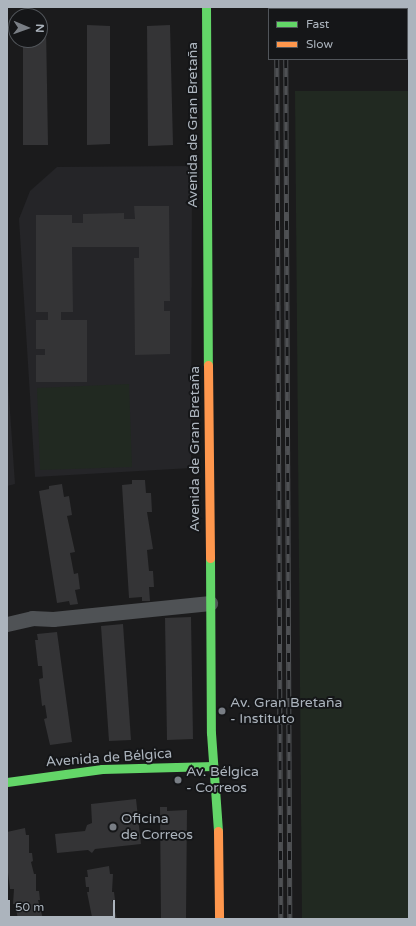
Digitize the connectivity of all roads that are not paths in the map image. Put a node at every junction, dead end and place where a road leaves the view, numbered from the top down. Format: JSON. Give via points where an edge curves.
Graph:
{"nodes":[{"id":1,"x":206,"y":7,"type":"edge"},
{"id":2,"x":210,"y":603,"type":"junction"},
{"id":3,"x":7,"y":624,"type":"edge"},
{"id":4,"x":213,"y":766,"type":"junction"},
{"id":5,"x":7,"y":782,"type":"edge"},
{"id":6,"x":218,"y":890,"type":"junction"},
{"id":7,"x":213,"y":919,"type":"edge"},
{"id":8,"x":219,"y":919,"type":"edge"}],
"edges":[{"from":1,"to":2,"type":"street","name":"Avenida de Gran Bretaña"},
{"from":2,"to":3,"type":"street","via":[[53,619],[32,618]]},
{"from":2,"to":4,"type":"street","name":"Avenida de Gran Bretaña"},
{"from":4,"to":5,"type":"street","name":"Avenida de Bélgica","via":[[102,769]]},
{"from":4,"to":6,"type":"street","name":"Avenida de Gran Bretaña","via":[[217,795]]},
{"from":6,"to":7,"type":"street","name":"Avenida de Gran Bretaña"},
{"from":6,"to":8,"type":"street","name":"Avenida de Gran Bretaña"}]}
